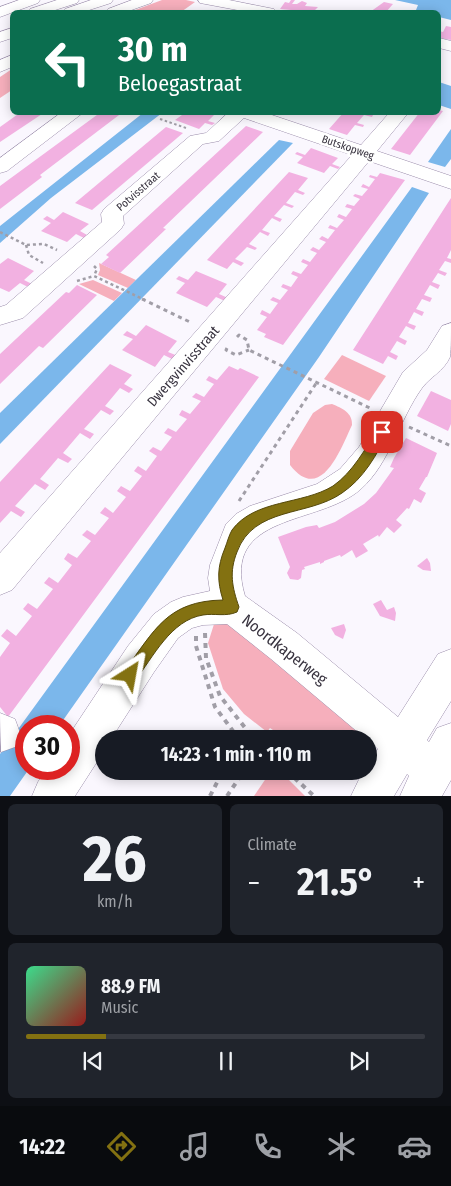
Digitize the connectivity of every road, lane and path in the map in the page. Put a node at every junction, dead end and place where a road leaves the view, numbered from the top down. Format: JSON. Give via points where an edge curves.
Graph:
{"nodes":[{"id":1,"x":20,"y":0,"type":"edge"},
{"id":2,"x":33,"y":0,"type":"edge"},
{"id":3,"x":72,"y":0,"type":"edge"},
{"id":4,"x":106,"y":0,"type":"edge"},
{"id":5,"x":146,"y":0,"type":"edge"},
{"id":6,"x":205,"y":0,"type":"edge"},
{"id":7,"x":0,"y":4,"type":"edge"},
{"id":8,"x":252,"y":7,"type":"edge"},
{"id":9,"x":41,"y":10,"type":"edge"},
{"id":10,"x":76,"y":10,"type":"edge"},
{"id":11,"x":118,"y":10,"type":"edge"},
{"id":12,"x":0,"y":12,"type":"edge"},
{"id":13,"x":71,"y":115,"type":"edge"},
{"id":14,"x":237,"y":115,"type":"edge"},
{"id":15,"x":253,"y":115,"type":"edge"},
{"id":16,"x":397,"y":115,"type":"edge"},
{"id":17,"x":365,"y":153,"type":"junction"},
{"id":18,"x":0,"y":166,"type":"edge"},
{"id":19,"x":451,"y":182,"type":"edge"},
{"id":20,"x":0,"y":232,"type":"edge"},
{"id":21,"x":10,"y":237,"type":"dead end"},
{"id":22,"x":108,"y":283,"type":"dead end"},
{"id":23,"x":150,"y":303,"type":"dead end"},
{"id":24,"x":0,"y":316,"type":"edge"},
{"id":25,"x":451,"y":333,"type":"edge"},
{"id":26,"x":229,"y":346,"type":"dead end"},
{"id":27,"x":250,"y":350,"type":"dead end"},
{"id":28,"x":262,"y":357,"type":"dead end"},
{"id":29,"x":317,"y":382,"type":"dead end"},
{"id":30,"x":0,"y":578,"type":"edge"},
{"id":31,"x":217,"y":607,"type":"junction"},
{"id":32,"x":451,"y":666,"type":"edge"},
{"id":33,"x":247,"y":730,"type":"edge"},
{"id":34,"x":402,"y":744,"type":"junction"},
{"id":35,"x":435,"y":770,"type":"edge"},
{"id":36,"x":218,"y":780,"type":"edge"},
{"id":37,"x":238,"y":780,"type":"edge"},
{"id":38,"x":297,"y":780,"type":"edge"},
{"id":39,"x":374,"y":790,"type":"edge"},
{"id":40,"x":52,"y":796,"type":"edge"},
{"id":41,"x":210,"y":796,"type":"edge"},
{"id":42,"x":228,"y":796,"type":"edge"},
{"id":43,"x":314,"y":796,"type":"edge"}],
"edges":[{"from":1,"to":7,"type":"main road"},
{"from":2,"to":12,"type":"main road"},
{"from":3,"to":9,"type":"main road"},
{"from":4,"to":10,"type":"main road"},
{"from":5,"to":11,"type":"main road"},
{"from":6,"to":8,"type":"main road"},
{"from":13,"to":18,"type":"main road"},
{"from":14,"to":24,"type":"main road","name":"Potvisstraat","via":[[212,138],[197,140],[112,214],[113,224],[78,256],[14,312]]},
{"from":15,"to":17,"type":"main road","name":"Butskopweg"},
{"from":16,"to":17,"type":"main road","name":"Dwergvinvisstraat"},
{"from":17,"to":19,"type":"main road","name":"Butskopweg"},
{"from":17,"to":30,"type":"main road","name":"Dwergvinvisstraat"},
{"from":20,"to":21,"type":"path"},
{"from":22,"to":23,"type":"path"},
{"from":25,"to":31,"type":"main road","via":[[440,352],[414,378],[351,479],[314,500],[251,521],[237,535],[226,564]]},
{"from":26,"to":27,"type":"path","via":[[226,350],[236,355]]},
{"from":28,"to":29,"type":"path"},
{"from":31,"to":33,"type":"path","via":[[206,658],[220,696]]},
{"from":31,"to":34,"type":"main road","name":"Noordkaperweg","via":[[284,646]]},
{"from":31,"to":40,"type":"main road","via":[[183,614],[166,626],[140,659]]},
{"from":32,"to":34,"type":"main road"},
{"from":34,"to":35,"type":"main road","name":"Noordkaperweg"},
{"from":34,"to":39,"type":"main road"},
{"from":36,"to":41,"type":"path"},
{"from":37,"to":42,"type":"path"},
{"from":38,"to":43,"type":"path"}]}
